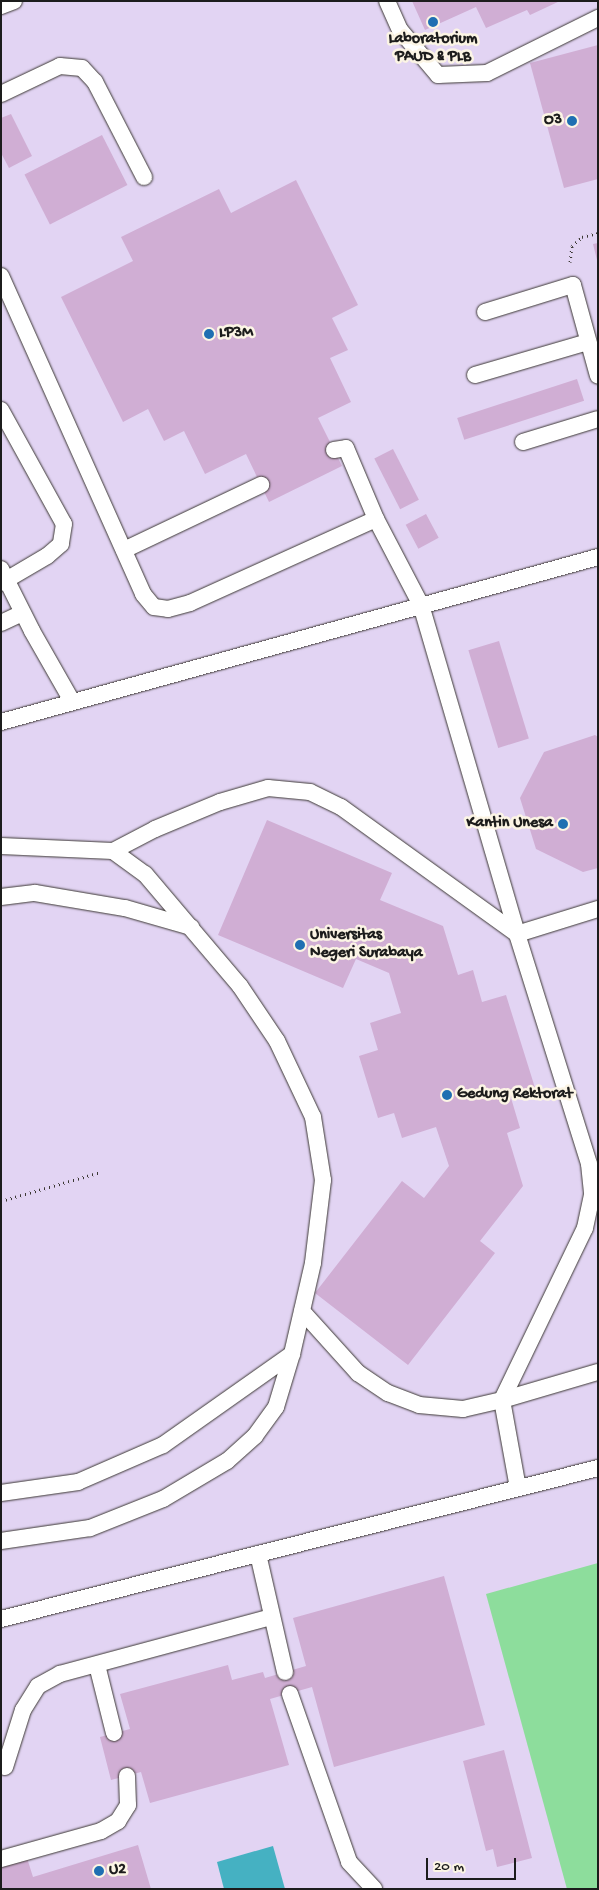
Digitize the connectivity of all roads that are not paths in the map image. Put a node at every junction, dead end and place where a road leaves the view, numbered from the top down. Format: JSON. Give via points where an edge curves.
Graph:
{"nodes":[{"id":1,"x":14,"y":1,"type":"edge"},
{"id":2,"x":387,"y":1,"type":"edge"},
{"id":3,"x":1,"y":6,"type":"edge"},
{"id":4,"x":598,"y":18,"type":"edge"},
{"id":5,"x":1,"y":94,"type":"edge"},
{"id":6,"x":144,"y":177,"type":"dead end"},
{"id":7,"x":1,"y":276,"type":"edge"},
{"id":8,"x":485,"y":312,"type":"dead end"},
{"id":9,"x":588,"y":342,"type":"junction"},
{"id":10,"x":475,"y":375,"type":"dead end"},
{"id":11,"x":598,"y":376,"type":"edge"},
{"id":12,"x":1,"y":410,"type":"edge"},
{"id":13,"x":598,"y":419,"type":"edge"},
{"id":14,"x":523,"y":442,"type":"dead end"},
{"id":15,"x":334,"y":450,"type":"dead end"},
{"id":16,"x":261,"y":485,"type":"dead end"},
{"id":17,"x":376,"y":519,"type":"junction"},
{"id":18,"x":124,"y":550,"type":"junction"},
{"id":19,"x":598,"y":557,"type":"edge"},
{"id":20,"x":3,"y":577,"type":"edge"},
{"id":21,"x":421,"y":605,"type":"junction"},
{"id":22,"x":22,"y":613,"type":"junction"},
{"id":23,"x":1,"y":623,"type":"edge"},
{"id":24,"x":72,"y":700,"type":"junction"},
{"id":25,"x":1,"y":722,"type":"edge"},
{"id":26,"x":1,"y":846,"type":"edge"},
{"id":27,"x":113,"y":851,"type":"junction"},
{"id":28,"x":1,"y":897,"type":"edge"},
{"id":29,"x":598,"y":909,"type":"edge"},
{"id":30,"x":191,"y":927,"type":"junction"},
{"id":31,"x":517,"y":934,"type":"junction"},
{"id":32,"x":302,"y":1311,"type":"junction"},
{"id":33,"x":292,"y":1354,"type":"junction"},
{"id":34,"x":598,"y":1372,"type":"edge"},
{"id":35,"x":502,"y":1400,"type":"junction"},
{"id":36,"x":598,"y":1468,"type":"edge"},
{"id":37,"x":518,"y":1488,"type":"junction"},
{"id":38,"x":1,"y":1493,"type":"edge"},
{"id":39,"x":1,"y":1541,"type":"edge"},
{"id":40,"x":258,"y":1554,"type":"junction"},
{"id":41,"x":271,"y":1617,"type":"junction"},
{"id":42,"x":1,"y":1619,"type":"edge"},
{"id":43,"x":97,"y":1665,"type":"junction"},
{"id":44,"x":285,"y":1672,"type":"dead end"},
{"id":45,"x":290,"y":1694,"type":"dead end"},
{"id":46,"x":114,"y":1733,"type":"dead end"},
{"id":47,"x":5,"y":1767,"type":"dead end"},
{"id":48,"x":127,"y":1776,"type":"dead end"},
{"id":49,"x":1,"y":1859,"type":"edge"},
{"id":50,"x":374,"y":1889,"type":"edge"}],
"edges":[{"from":1,"to":3,"type":"lane"},
{"from":2,"to":4,"type":"lane","via":[[400,30],[438,75],[487,73]]},
{"from":5,"to":6,"type":"lane","via":[[60,66],[82,68],[95,82]]},
{"from":7,"to":18,"type":"lane"},
{"from":8,"to":9,"type":"lane","via":[[573,285]]},
{"from":9,"to":10,"type":"lane"},
{"from":9,"to":11,"type":"lane"},
{"from":12,"to":20,"type":"lane","via":[[64,524],[61,544],[47,556]]},
{"from":13,"to":14,"type":"lane"},
{"from":15,"to":17,"type":"lane","via":[[346,448]]},
{"from":16,"to":18,"type":"lane"},
{"from":17,"to":18,"type":"lane","via":[[190,603],[168,609],[154,607],[143,594]]},
{"from":17,"to":21,"type":"lane"},
{"from":19,"to":21,"type":"lane"},
{"from":20,"to":22,"type":"lane"},
{"from":21,"to":24,"type":"lane"},
{"from":21,"to":31,"type":"lane"},
{"from":22,"to":23,"type":"lane"},
{"from":22,"to":24,"type":"lane"},
{"from":24,"to":25,"type":"lane"},
{"from":26,"to":27,"type":"lane"},
{"from":27,"to":30,"type":"lane","via":[[145,874]]},
{"from":27,"to":31,"type":"lane","via":[[155,829],[220,802],[268,788],[310,792],[341,807]]},
{"from":28,"to":30,"type":"lane","via":[[35,893],[125,908]]},
{"from":29,"to":31,"type":"lane"},
{"from":30,"to":32,"type":"lane","via":[[240,986],[277,1041],[313,1117],[323,1180],[313,1263]]},
{"from":31,"to":35,"type":"lane","via":[[589,1164],[592,1195],[585,1228]]},
{"from":32,"to":33,"type":"lane"},
{"from":32,"to":35,"type":"lane","via":[[358,1373],[388,1393],[418,1405],[463,1409]]},
{"from":33,"to":38,"type":"lane","via":[[163,1445],[78,1482]]},
{"from":33,"to":39,"type":"lane","via":[[276,1407],[255,1436],[227,1461],[163,1499],[90,1528]]},
{"from":34,"to":35,"type":"lane"},
{"from":35,"to":37,"type":"lane"},
{"from":36,"to":37,"type":"lane"},
{"from":37,"to":40,"type":"lane"},
{"from":40,"to":41,"type":"lane"},
{"from":40,"to":42,"type":"lane"},
{"from":41,"to":43,"type":"lane"},
{"from":41,"to":44,"type":"lane"},
{"from":43,"to":46,"type":"lane"},
{"from":43,"to":47,"type":"lane","via":[[60,1674],[38,1686],[23,1710]]},
{"from":45,"to":50,"type":"lane","via":[[349,1862]]},
{"from":48,"to":49,"type":"lane","via":[[128,1805],[118,1821],[101,1832]]}]}
